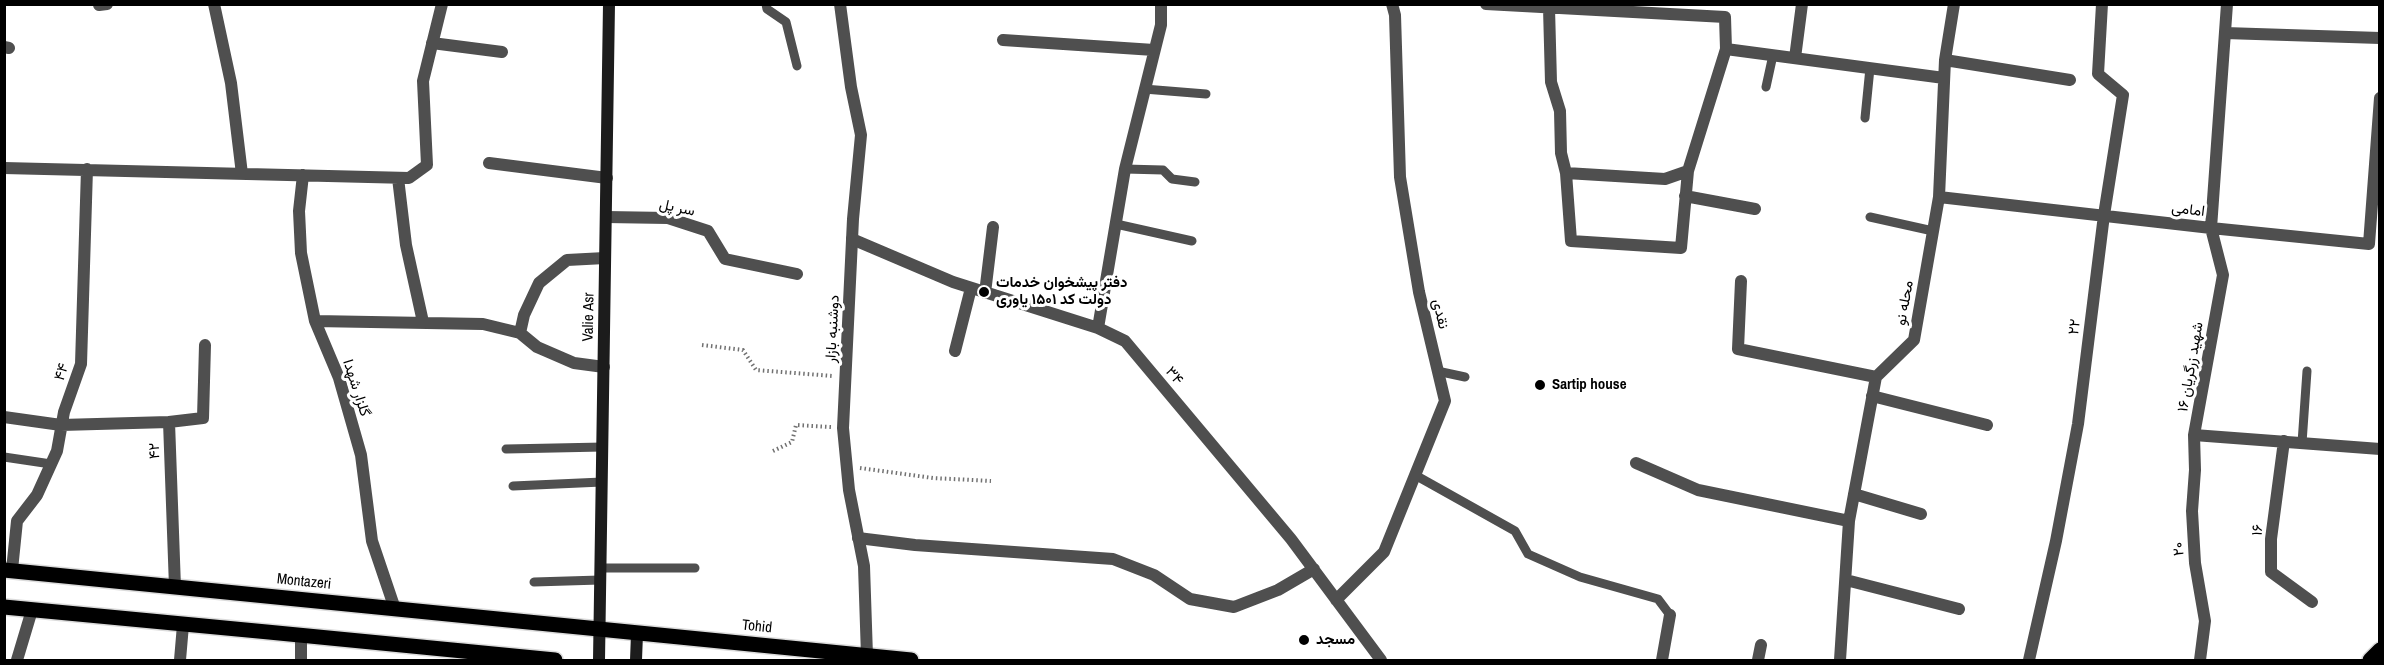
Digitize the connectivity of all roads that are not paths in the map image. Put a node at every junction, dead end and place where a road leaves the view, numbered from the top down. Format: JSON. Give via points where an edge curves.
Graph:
{"nodes":[{"id":1,"x":214,"y":4,"type":"edge"},
{"id":2,"x":442,"y":4,"type":"edge"},
{"id":3,"x":609,"y":4,"type":"edge"},
{"id":4,"x":766,"y":4,"type":"edge"},
{"id":5,"x":840,"y":4,"type":"edge"},
{"id":6,"x":1161,"y":4,"type":"edge"},
{"id":7,"x":1392,"y":4,"type":"edge"},
{"id":8,"x":1486,"y":4,"type":"edge"},
{"id":9,"x":1802,"y":4,"type":"edge"},
{"id":10,"x":1954,"y":4,"type":"edge"},
{"id":11,"x":2102,"y":4,"type":"edge"},
{"id":12,"x":2227,"y":4,"type":"edge"},
{"id":13,"x":1549,"y":8,"type":"junction"},
{"id":14,"x":1644,"y":8,"type":"edge"},
{"id":15,"x":2225,"y":33,"type":"junction"},
{"id":16,"x":2379,"y":39,"type":"edge"},
{"id":17,"x":1003,"y":40,"type":"dead end"},
{"id":18,"x":432,"y":43,"type":"junction"},
{"id":19,"x":1726,"y":49,"type":"junction"},
{"id":20,"x":1154,"y":50,"type":"junction"},
{"id":21,"x":502,"y":52,"type":"dead end"},
{"id":22,"x":1773,"y":55,"type":"junction"},
{"id":23,"x":1795,"y":58,"type":"junction"},
{"id":24,"x":1945,"y":60,"type":"junction"},
{"id":25,"x":797,"y":66,"type":"dead end"},
{"id":26,"x":1870,"y":68,"type":"junction"},
{"id":27,"x":1944,"y":78,"type":"junction"},
{"id":28,"x":2070,"y":80,"type":"dead end"},
{"id":29,"x":1766,"y":87,"type":"dead end"},
{"id":30,"x":1144,"y":88,"type":"junction"},
{"id":31,"x":1206,"y":94,"type":"dead end"},
{"id":32,"x":2379,"y":98,"type":"edge"},
{"id":33,"x":1865,"y":118,"type":"dead end"},
{"id":34,"x":489,"y":163,"type":"dead end"},
{"id":35,"x":4,"y":168,"type":"edge"},
{"id":36,"x":87,"y":169,"type":"junction"},
{"id":37,"x":1125,"y":169,"type":"junction"},
{"id":38,"x":1688,"y":171,"type":"junction"},
{"id":39,"x":1566,"y":173,"type":"junction"},
{"id":40,"x":242,"y":174,"type":"junction"},
{"id":41,"x":303,"y":175,"type":"junction"},
{"id":42,"x":398,"y":178,"type":"junction"},
{"id":43,"x":606,"y":178,"type":"junction"},
{"id":44,"x":1195,"y":182,"type":"dead end"},
{"id":45,"x":1685,"y":196,"type":"junction"},
{"id":46,"x":1939,"y":197,"type":"junction"},
{"id":47,"x":1755,"y":209,"type":"dead end"},
{"id":48,"x":2104,"y":215,"type":"junction"},
{"id":49,"x":1870,"y":216,"type":"dead end"},
{"id":50,"x":606,"y":217,"type":"junction"},
{"id":51,"x":1116,"y":224,"type":"junction"},
{"id":52,"x":993,"y":227,"type":"dead end"},
{"id":53,"x":2211,"y":228,"type":"junction"},
{"id":54,"x":1933,"y":231,"type":"junction"},
{"id":55,"x":852,"y":239,"type":"junction"},
{"id":56,"x":1192,"y":240,"type":"dead end"},
{"id":57,"x":605,"y":258,"type":"junction"},
{"id":58,"x":797,"y":274,"type":"dead end"},
{"id":59,"x":1741,"y":281,"type":"dead end"},
{"id":60,"x":971,"y":288,"type":"junction"},
{"id":61,"x":985,"y":293,"type":"junction"},
{"id":62,"x":315,"y":321,"type":"junction"},
{"id":63,"x":423,"y":322,"type":"junction"},
{"id":64,"x":1098,"y":328,"type":"junction"},
{"id":65,"x":520,"y":333,"type":"junction"},
{"id":66,"x":205,"y":345,"type":"dead end"},
{"id":67,"x":955,"y":351,"type":"dead end"},
{"id":68,"x":604,"y":367,"type":"junction"},
{"id":69,"x":1437,"y":371,"type":"junction"},
{"id":70,"x":2307,"y":371,"type":"dead end"},
{"id":71,"x":1465,"y":377,"type":"dead end"},
{"id":72,"x":1876,"y":377,"type":"junction"},
{"id":73,"x":1872,"y":396,"type":"junction"},
{"id":74,"x":4,"y":417,"type":"edge"},
{"id":75,"x":169,"y":422,"type":"junction"},
{"id":76,"x":61,"y":424,"type":"junction"},
{"id":77,"x":1987,"y":424,"type":"dead end"},
{"id":78,"x":2194,"y":435,"type":"junction"},
{"id":79,"x":2284,"y":441,"type":"junction"},
{"id":80,"x":2302,"y":443,"type":"junction"},
{"id":81,"x":603,"y":447,"type":"junction"},
{"id":82,"x":2379,"y":448,"type":"edge"},
{"id":83,"x":506,"y":449,"type":"dead end"},
{"id":84,"x":4,"y":457,"type":"edge"},
{"id":85,"x":1636,"y":463,"type":"dead end"},
{"id":86,"x":51,"y":464,"type":"junction"},
{"id":87,"x":1415,"y":475,"type":"junction"},
{"id":88,"x":602,"y":482,"type":"junction"},
{"id":89,"x":513,"y":486,"type":"dead end"},
{"id":90,"x":1854,"y":494,"type":"junction"},
{"id":91,"x":1921,"y":514,"type":"dead end"},
{"id":92,"x":1849,"y":521,"type":"junction"},
{"id":93,"x":858,"y":538,"type":"junction"},
{"id":94,"x":694,"y":568,"type":"dead end"},
{"id":95,"x":8,"y":570,"type":"edge"},
{"id":96,"x":1314,"y":570,"type":"junction"},
{"id":97,"x":601,"y":574,"type":"junction"},
{"id":98,"x":1846,"y":580,"type":"junction"},
{"id":99,"x":534,"y":582,"type":"dead end"},
{"id":100,"x":176,"y":587,"type":"junction"},
{"id":101,"x":1336,"y":600,"type":"junction"},
{"id":102,"x":2312,"y":602,"type":"dead end"},
{"id":103,"x":4,"y":607,"type":"edge"},
{"id":104,"x":395,"y":609,"type":"junction"},
{"id":105,"x":1959,"y":609,"type":"dead end"},
{"id":106,"x":32,"y":610,"type":"junction"},
{"id":107,"x":1670,"y":615,"type":"joint"},
{"id":108,"x":183,"y":625,"type":"junction"},
{"id":109,"x":599,"y":630,"type":"junction"},
{"id":110,"x":300,"y":634,"type":"junction"},
{"id":111,"x":637,"y":634,"type":"junction"},
{"id":112,"x":1761,"y":645,"type":"dead end"},
{"id":113,"x":2379,"y":650,"type":"edge"},
{"id":114,"x":435,"y":654,"type":"edge"},
{"id":115,"x":867,"y":656,"type":"junction"},
{"id":116,"x":512,"y":658,"type":"edge"},
{"id":117,"x":17,"y":660,"type":"edge"},
{"id":118,"x":180,"y":660,"type":"edge"},
{"id":119,"x":301,"y":660,"type":"edge"},
{"id":120,"x":555,"y":660,"type":"edge"},
{"id":121,"x":599,"y":660,"type":"edge"},
{"id":122,"x":636,"y":660,"type":"edge"},
{"id":123,"x":911,"y":660,"type":"edge"},
{"id":124,"x":1381,"y":660,"type":"edge"},
{"id":125,"x":1662,"y":660,"type":"edge"},
{"id":126,"x":1758,"y":660,"type":"edge"},
{"id":127,"x":1840,"y":660,"type":"edge"},
{"id":128,"x":2029,"y":660,"type":"edge"},
{"id":129,"x":2200,"y":660,"type":"edge"},
{"id":130,"x":2370,"y":660,"type":"edge"}],
"edges":[{"from":1,"to":40,"type":"street","via":[[231,83]]},
{"from":2,"to":18,"type":"street"},
{"from":3,"to":43,"type":"main road","name":"Valie Asr"},
{"from":4,"to":25,"type":"lane","via":[[767,9],[786,22]]},
{"from":5,"to":55,"type":"street","name":"دوشنبه بازار","via":[[861,135]]},
{"from":6,"to":20,"type":"street","via":[[1161,25]]},
{"from":7,"to":69,"type":"street","name":"نقدی","via":[[1400,177]]},
{"from":8,"to":13,"type":"street"},
{"from":9,"to":23,"type":"street"},
{"from":10,"to":24,"type":"street","name":"محله نو"},
{"from":11,"to":48,"type":"street","name":"۲۲","via":[[2098,74],[2123,95]]},
{"from":12,"to":15,"type":"street","name":"امامی"},
{"from":13,"to":14,"type":"street"},
{"from":13,"to":39,"type":"street","via":[[1551,82],[1560,111],[1561,153]]},
{"from":14,"to":19,"type":"street","via":[[1725,17]]},
{"from":15,"to":16,"type":"street"},
{"from":15,"to":53,"type":"street","name":"امامی"},
{"from":17,"to":20,"type":"street"},
{"from":18,"to":21,"type":"street"},
{"from":18,"to":42,"type":"street","via":[[423,81],[427,165],[409,178]]},
{"from":19,"to":22,"type":"street"},
{"from":19,"to":38,"type":"street"},
{"from":20,"to":30,"type":"street"},
{"from":22,"to":23,"type":"street"},
{"from":22,"to":29,"type":"lane"},
{"from":23,"to":26,"type":"street"},
{"from":24,"to":27,"type":"street","name":"محله نو"},
{"from":24,"to":28,"type":"street"},
{"from":26,"to":27,"type":"street"},
{"from":26,"to":33,"type":"lane"},
{"from":27,"to":46,"type":"street","name":"محله نو"},
{"from":30,"to":31,"type":"lane"},
{"from":30,"to":37,"type":"street"},
{"from":32,"to":53,"type":"street","via":[[2369,244]]},
{"from":34,"to":43,"type":"street"},
{"from":35,"to":36,"type":"street"},
{"from":36,"to":40,"type":"street"},
{"from":36,"to":76,"type":"street","name":"۴۴","via":[[81,364]]},
{"from":37,"to":44,"type":"lane","via":[[1163,170],[1172,179]]},
{"from":37,"to":51,"type":"street"},
{"from":38,"to":39,"type":"street","via":[[1665,179]]},
{"from":38,"to":45,"type":"street"},
{"from":39,"to":45,"type":"street","via":[[1571,240],[1681,248]]},
{"from":40,"to":41,"type":"street"},
{"from":41,"to":42,"type":"street"},
{"from":41,"to":62,"type":"street","name":"گلزار شهدا","via":[[299,211],[301,253]]},
{"from":42,"to":63,"type":"street","via":[[406,245]]},
{"from":43,"to":50,"type":"main road","name":"Valie Asr"},
{"from":45,"to":47,"type":"street"},
{"from":46,"to":48,"type":"street","name":"امامی"},
{"from":46,"to":54,"type":"street","name":"محله نو"},
{"from":48,"to":53,"type":"street","name":"امامی"},
{"from":48,"to":128,"type":"street","name":"۲۲","via":[[2078,424]]},
{"from":49,"to":54,"type":"lane"},
{"from":50,"to":57,"type":"main road","name":"Valie Asr"},
{"from":50,"to":58,"type":"street","name":"سر پل","via":[[668,218],[708,231],[725,258]]},
{"from":51,"to":56,"type":"lane"},
{"from":51,"to":64,"type":"street"},
{"from":52,"to":61,"type":"street"},
{"from":53,"to":78,"type":"street","name":"۱۶ شهید زرگریان","via":[[2223,275]]},
{"from":54,"to":72,"type":"street","name":"محله نو","via":[[1914,340]]},
{"from":55,"to":60,"type":"street","name":"۳۴"},
{"from":55,"to":93,"type":"street","name":"دوشنبه بازار","via":[[843,428]]},
{"from":57,"to":65,"type":"street","via":[[567,260],[539,283]]},
{"from":57,"to":68,"type":"main road","name":"Valie Asr"},
{"from":59,"to":72,"type":"street","via":[[1738,349]]},
{"from":60,"to":61,"type":"street","name":"۳۴"},
{"from":60,"to":67,"type":"street"},
{"from":61,"to":64,"type":"street","name":"۳۴"},
{"from":62,"to":63,"type":"street"},
{"from":62,"to":104,"type":"street","name":"گلزار شهدا","via":[[339,378],[362,454],[372,541]]},
{"from":63,"to":65,"type":"street","via":[[483,324]]},
{"from":64,"to":96,"type":"street","name":"۳۴","via":[[1125,341]]},
{"from":65,"to":68,"type":"street","via":[[537,347],[574,363]]},
{"from":66,"to":75,"type":"street","name":"۴۲","via":[[203,418]]},
{"from":68,"to":81,"type":"main road","name":"Valie Asr"},
{"from":69,"to":71,"type":"lane"},
{"from":69,"to":87,"type":"street","name":"نقدی","via":[[1444,401]]},
{"from":70,"to":80,"type":"lane"},
{"from":72,"to":73,"type":"street"},
{"from":73,"to":77,"type":"street"},
{"from":73,"to":90,"type":"street"},
{"from":74,"to":76,"type":"street"},
{"from":75,"to":76,"type":"street"},
{"from":75,"to":100,"type":"street","name":"۴۲"},
{"from":76,"to":86,"type":"street","name":"۴۴"},
{"from":78,"to":79,"type":"street","name":"۱۶ شهید زرگریان"},
{"from":78,"to":129,"type":"street","name":"۲۰","via":[[2194,553],[2205,621]]},
{"from":79,"to":80,"type":"street","name":"۱۶ شهید زرگریان"},
{"from":79,"to":102,"type":"street","name":"۱۶","via":[[2271,539],[2271,572]]},
{"from":80,"to":82,"type":"street","name":"۱۶ شهید زرگریان"},
{"from":81,"to":83,"type":"lane"},
{"from":81,"to":88,"type":"main road","name":"Valie Asr"},
{"from":84,"to":86,"type":"lane"},
{"from":85,"to":92,"type":"street","via":[[1698,490]]},
{"from":86,"to":95,"type":"street","name":"۴۴","via":[[37,495],[16,521]]},
{"from":87,"to":101,"type":"street","name":"نقدی","via":[[1384,552]]},
{"from":87,"to":107,"type":"lane","via":[[1515,531],[1528,554],[1580,577],[1658,598]]},
{"from":88,"to":89,"type":"lane"},
{"from":88,"to":97,"type":"main road","name":"Valie Asr"},
{"from":90,"to":91,"type":"street"},
{"from":90,"to":92,"type":"street"},
{"from":92,"to":98,"type":"street"},
{"from":93,"to":96,"type":"street","via":[[1113,559],[1154,575],[1190,599],[1234,607],[1278,590]]},
{"from":93,"to":115,"type":"street","name":"دوشنبه بازار","via":[[864,566]]},
{"from":94,"to":97,"type":"lane"},
{"from":95,"to":100,"type":"main road","name":"Montazeri"},
{"from":96,"to":101,"type":"street","name":"۳۴"},
{"from":97,"to":99,"type":"lane"},
{"from":97,"to":109,"type":"main road","name":"Valie Asr"},
{"from":98,"to":105,"type":"street"},
{"from":98,"to":127,"type":"street"},
{"from":100,"to":104,"type":"main road","name":"Montazeri"},
{"from":101,"to":124,"type":"street","name":"۳۴"},
{"from":103,"to":106,"type":"main road"},
{"from":104,"to":109,"type":"main road","name":"Montazeri"},
{"from":106,"to":108,"type":"main road"},
{"from":106,"to":117,"type":"street"},
{"from":107,"to":125,"type":"street"},
{"from":108,"to":110,"type":"main road"},
{"from":108,"to":118,"type":"street"},
{"from":109,"to":111,"type":"main road","name":"Tohid"},
{"from":109,"to":121,"type":"main road","name":"Valie Asr"},
{"from":110,"to":114,"type":"main road"},
{"from":110,"to":119,"type":"street"},
{"from":111,"to":115,"type":"main road","name":"Tohid"},
{"from":111,"to":122,"type":"main road"},
{"from":112,"to":126,"type":"street"},
{"from":113,"to":130,"type":"main road"},
{"from":114,"to":116,"type":"main road"},
{"from":115,"to":123,"type":"main road","name":"Tohid"},
{"from":116,"to":120,"type":"main road"}]}
